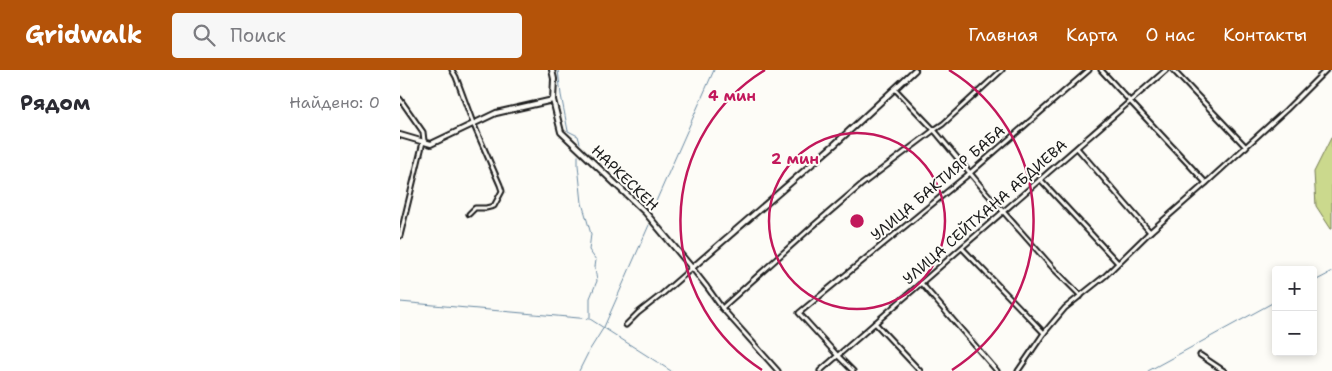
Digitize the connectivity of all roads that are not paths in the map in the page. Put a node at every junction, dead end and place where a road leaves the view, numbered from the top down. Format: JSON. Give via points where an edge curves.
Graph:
{"nodes":[{"id":1,"x":452,"y":70,"type":"edge"},
{"id":2,"x":552,"y":70,"type":"edge"},
{"id":3,"x":915,"y":70,"type":"edge"},
{"id":4,"x":1002,"y":70,"type":"edge"},
{"id":5,"x":1089,"y":70,"type":"edge"},
{"id":6,"x":1101,"y":70,"type":"edge"},
{"id":7,"x":1166,"y":70,"type":"edge"},
{"id":8,"x":1173,"y":70,"type":"edge"},
{"id":9,"x":1323,"y":71,"type":"edge"},
{"id":10,"x":894,"y":88,"type":"junction"},
{"id":11,"x":400,"y":99,"type":"edge"},
{"id":12,"x":553,"y":100,"type":"junction"},
{"id":13,"x":1130,"y":101,"type":"junction"},
{"id":14,"x":473,"y":123,"type":"junction"},
{"id":15,"x":934,"y":130,"type":"junction"},
{"id":16,"x":400,"y":135,"type":"edge"},
{"id":17,"x":424,"y":142,"type":"junction"},
{"id":18,"x":1246,"y":147,"type":"junction"},
{"id":19,"x":1077,"y":148,"type":"junction"},
{"id":20,"x":970,"y":173,"type":"junction"},
{"id":21,"x":1040,"y":179,"type":"junction"},
{"id":22,"x":1206,"y":183,"type":"junction"},
{"id":23,"x":1003,"y":212,"type":"junction"},
{"id":24,"x":469,"y":214,"type":"dead end"},
{"id":25,"x":1150,"y":232,"type":"junction"},
{"id":26,"x":400,"y":236,"type":"edge"},
{"id":27,"x":962,"y":248,"type":"junction"},
{"id":28,"x":1118,"y":263,"type":"junction"},
{"id":29,"x":692,"y":268,"type":"junction"},
{"id":30,"x":921,"y":283,"type":"junction"},
{"id":31,"x":1081,"y":296,"type":"junction"},
{"id":32,"x":722,"y":308,"type":"junction"},
{"id":33,"x":875,"y":323,"type":"junction"},
{"id":34,"x":626,"y":325,"type":"dead end"},
{"id":35,"x":1044,"y":333,"type":"junction"},
{"id":36,"x":1200,"y":355,"type":"dead end"},
{"id":37,"x":838,"y":356,"type":"junction"},
{"id":38,"x":778,"y":371,"type":"edge"},
{"id":39,"x":820,"y":371,"type":"edge"},
{"id":40,"x":853,"y":371,"type":"edge"},
{"id":41,"x":920,"y":371,"type":"edge"},
{"id":42,"x":997,"y":371,"type":"edge"},
{"id":43,"x":1018,"y":371,"type":"edge"},
{"id":44,"x":1224,"y":371,"type":"edge"}],
"edges":[{"from":1,"to":14,"type":"street"},
{"from":2,"to":12,"type":"street","name":"НАРКЕСКЕН"},
{"from":3,"to":10,"type":"street"},
{"from":4,"to":15,"type":"street"},
{"from":5,"to":20,"type":"street","name":"УЛИЦА БАКТИЯР БАБА"},
{"from":6,"to":13,"type":"street"},
{"from":7,"to":13,"type":"street","name":"УЛИЦА СЕЙТХАНА АБДИЕВА"},
{"from":8,"to":18,"type":"street"},
{"from":9,"to":18,"type":"street"},
{"from":10,"to":15,"type":"street"},
{"from":10,"to":29,"type":"street"},
{"from":11,"to":17,"type":"street","via":[[423,132]]},
{"from":12,"to":14,"type":"street","via":[[496,113]]},
{"from":12,"to":29,"type":"street","name":"НАРКЕСКЕН","via":[[561,132],[645,212]]},
{"from":13,"to":19,"type":"street","name":"УЛИЦА СЕЙТХАНА АБДИЕВА"},
{"from":13,"to":22,"type":"street"},
{"from":14,"to":17,"type":"street","via":[[431,144]]},
{"from":14,"to":24,"type":"street","via":[[502,191],[494,206],[474,208]]},
{"from":15,"to":20,"type":"street"},
{"from":15,"to":32,"type":"street","via":[[861,185]]},
{"from":16,"to":17,"type":"street"},
{"from":17,"to":26,"type":"street"},
{"from":18,"to":22,"type":"street"},
{"from":19,"to":21,"type":"street","name":"УЛИЦА СЕЙТХАНА АБДИЕВА"},
{"from":19,"to":25,"type":"street"},
{"from":20,"to":23,"type":"street"},
{"from":20,"to":37,"type":"street","name":"УЛИЦА БАКТИЯР БАБА","via":[[799,313]]},
{"from":21,"to":23,"type":"street","name":"УЛИЦА СЕЙТХАНА АБДИЕВА"},
{"from":21,"to":28,"type":"street"},
{"from":22,"to":25,"type":"street"},
{"from":23,"to":27,"type":"street","name":"УЛИЦА СЕЙТХАНА АБДИЕВА"},
{"from":23,"to":31,"type":"street"},
{"from":25,"to":28,"type":"street"},
{"from":27,"to":30,"type":"street","name":"УЛИЦА СЕЙТХАНА АБДИЕВА"},
{"from":27,"to":35,"type":"street"},
{"from":28,"to":31,"type":"street"},
{"from":29,"to":32,"type":"street"},
{"from":29,"to":34,"type":"street"},
{"from":30,"to":33,"type":"street","name":"УЛИЦА СЕЙТХАНА АБДИЕВА"},
{"from":30,"to":42,"type":"street"},
{"from":31,"to":35,"type":"street","via":[[1065,308]]},
{"from":32,"to":38,"type":"street"},
{"from":33,"to":37,"type":"street","name":"УЛИЦА СЕЙТХАНА АБДИЕВА"},
{"from":33,"to":41,"type":"street"},
{"from":35,"to":43,"type":"street"},
{"from":36,"to":44,"type":"street"},
{"from":37,"to":39,"type":"street","name":"УЛИЦА СЕЙТХАНА АБДИЕВА"},
{"from":37,"to":40,"type":"street"}]}
